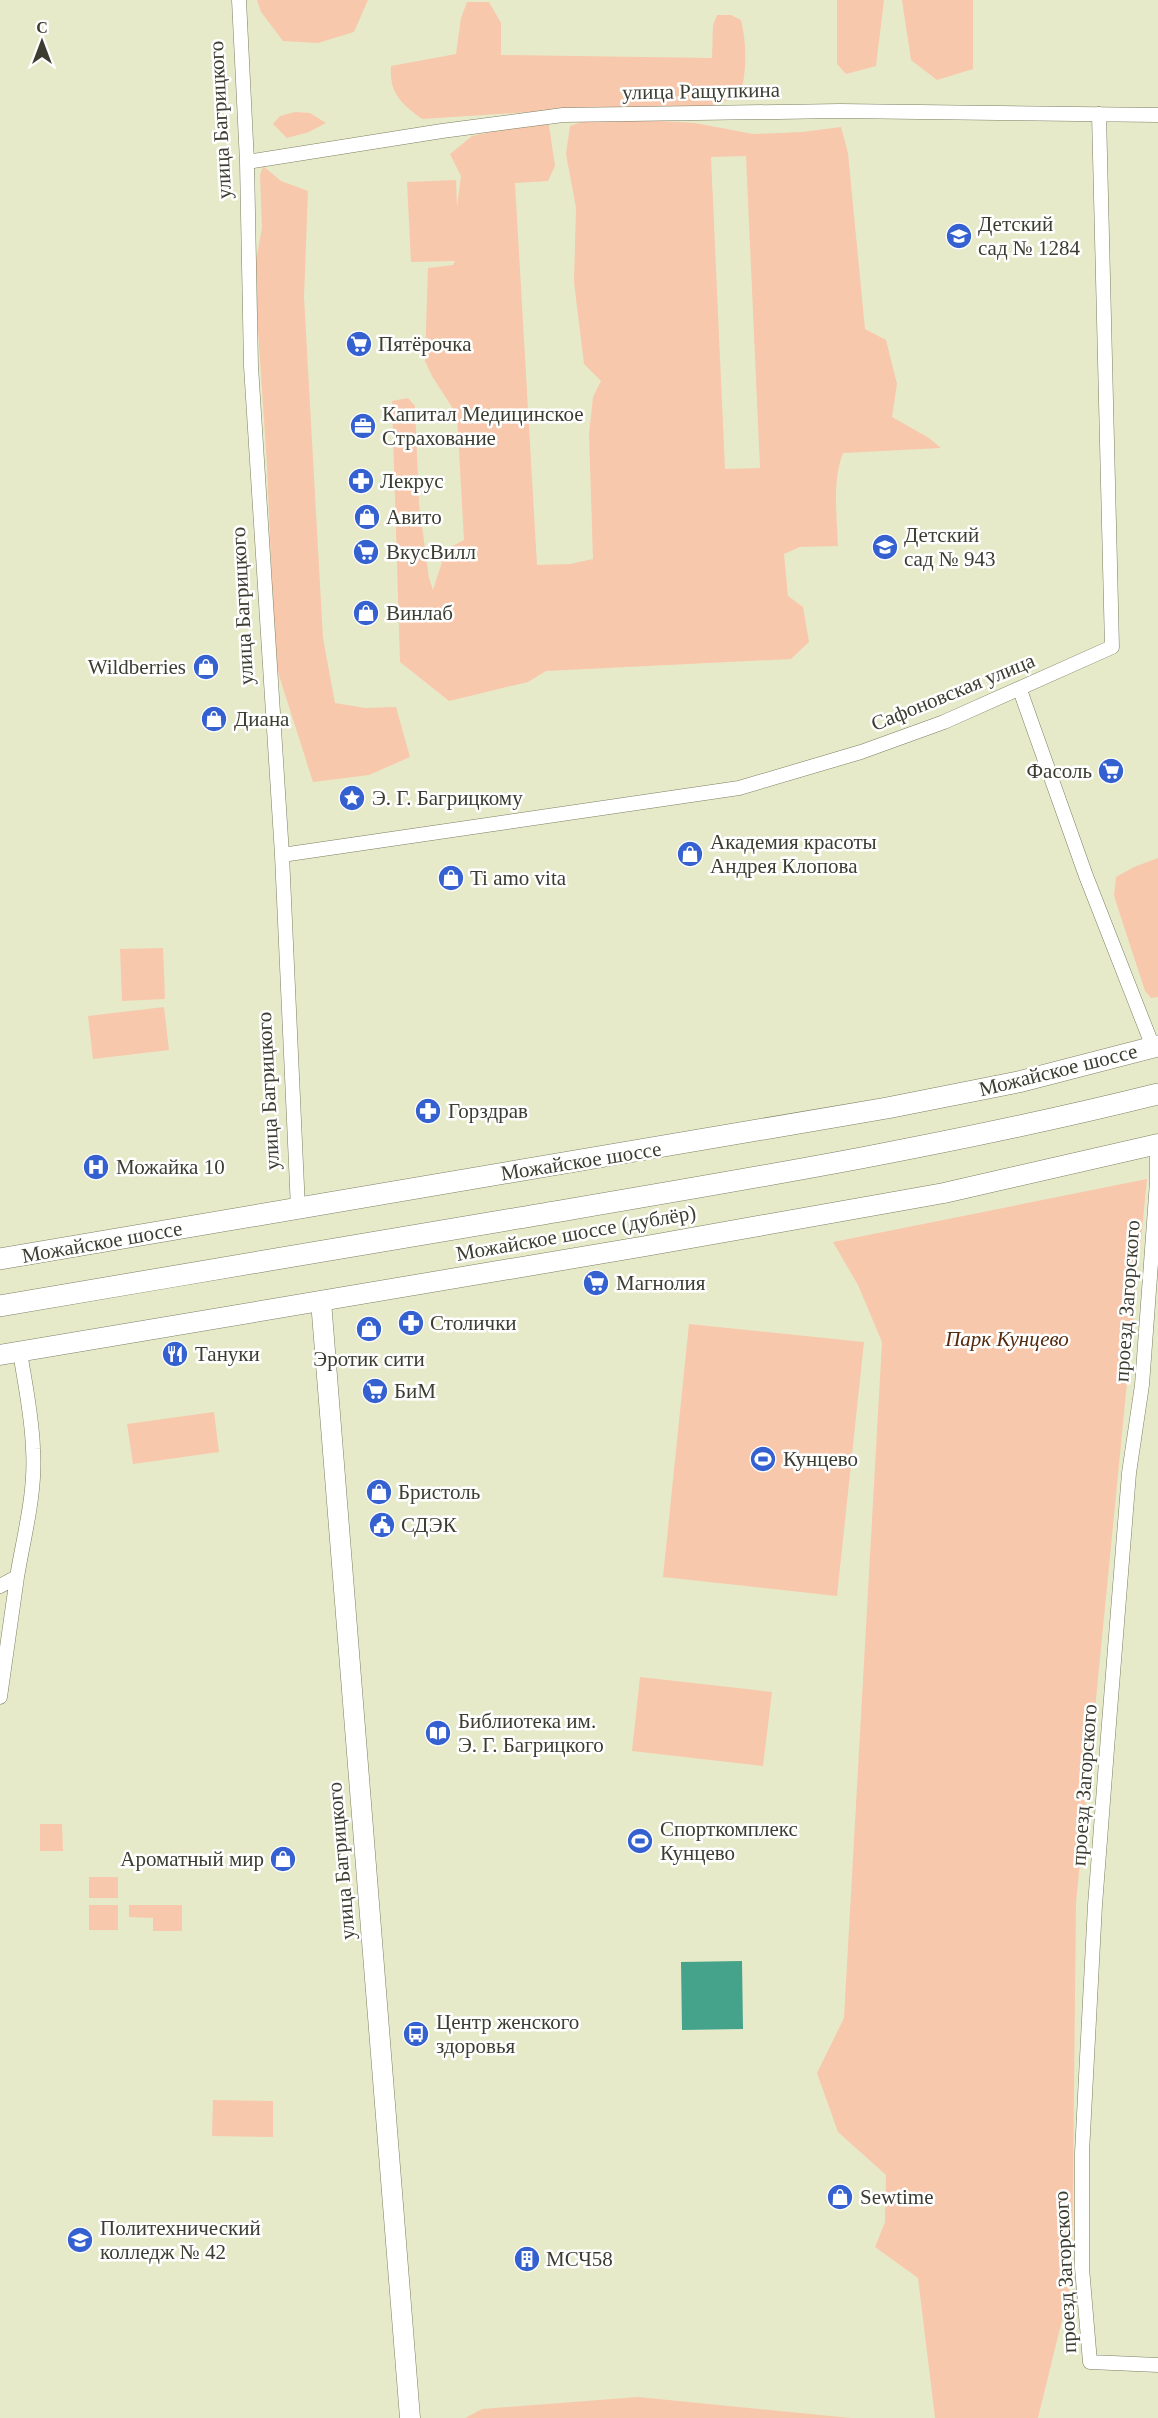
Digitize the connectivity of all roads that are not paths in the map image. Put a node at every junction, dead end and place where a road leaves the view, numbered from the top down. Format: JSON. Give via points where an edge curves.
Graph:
{"nodes":[{"id":1,"x":238,"y":0,"type":"edge"},
{"id":2,"x":1099,"y":114,"type":"junction"},
{"id":3,"x":1158,"y":115,"type":"edge"},
{"id":4,"x":248,"y":162,"type":"junction"},
{"id":5,"x":1020,"y":690,"type":"junction"},
{"id":6,"x":282,"y":855,"type":"junction"},
{"id":7,"x":1156,"y":1046,"type":"edge"},
{"id":8,"x":1158,"y":1094,"type":"edge"},
{"id":9,"x":1157,"y":1144,"type":"edge"},
{"id":10,"x":298,"y":1209,"type":"junction"},
{"id":11,"x":0,"y":1259,"type":"edge"},
{"id":12,"x":321,"y":1300,"type":"junction"},
{"id":13,"x":0,"y":1306,"type":"edge"},
{"id":14,"x":20,"y":1352,"type":"junction"},
{"id":15,"x":0,"y":1355,"type":"edge"},
{"id":16,"x":17,"y":1577,"type":"junction"},
{"id":17,"x":0,"y":1586,"type":"edge"},
{"id":18,"x":0,"y":1697,"type":"edge"},
{"id":19,"x":1158,"y":2365,"type":"edge"},
{"id":20,"x":410,"y":2418,"type":"edge"}],
"edges":[{"from":1,"to":4,"type":"street","name":"улица Багрицкого"},
{"from":2,"to":3,"type":"street","name":"улица Ращупкина"},
{"from":2,"to":4,"type":"street","name":"улица Ращупкина","via":[[563,114]]},
{"from":2,"to":5,"type":"street","name":"Сафоновская улица","via":[[1112,647]]},
{"from":4,"to":6,"type":"street","name":"улица Багрицкого","via":[[251,366]]},
{"from":5,"to":6,"type":"street","name":"Сафоновская улица","via":[[944,722],[739,788]]},
{"from":5,"to":7,"type":"street","via":[[1086,876]]},
{"from":6,"to":10,"type":"street","name":"улица Багрицкого"},
{"from":7,"to":10,"type":"main road","name":"Можайское шоссе","via":[[1018,1082],[887,1108]]},
{"from":8,"to":13,"type":"main road","via":[[891,1154]]},
{"from":9,"to":12,"type":"main road","name":"Можайское шоссе (дублёр)","via":[[944,1193]]},
{"from":9,"to":19,"type":"street","name":"проезд Загорского","via":[[1142,1385],[1129,1473],[1097,1882],[1082,2165],[1082,2268],[1090,2362]]},
{"from":10,"to":11,"type":"main road","name":"Можайское шоссе"},
{"from":12,"to":14,"type":"main road","name":"Можайское шоссе (дублёр)"},
{"from":12,"to":20,"type":"main road","name":"улица Багрицкого"},
{"from":14,"to":15,"type":"main road","name":"Можайское шоссе (дублёр)"},
{"from":14,"to":16,"type":"street","via":[[33,1474]]},
{"from":16,"to":17,"type":"street"},
{"from":16,"to":18,"type":"street"}]}
